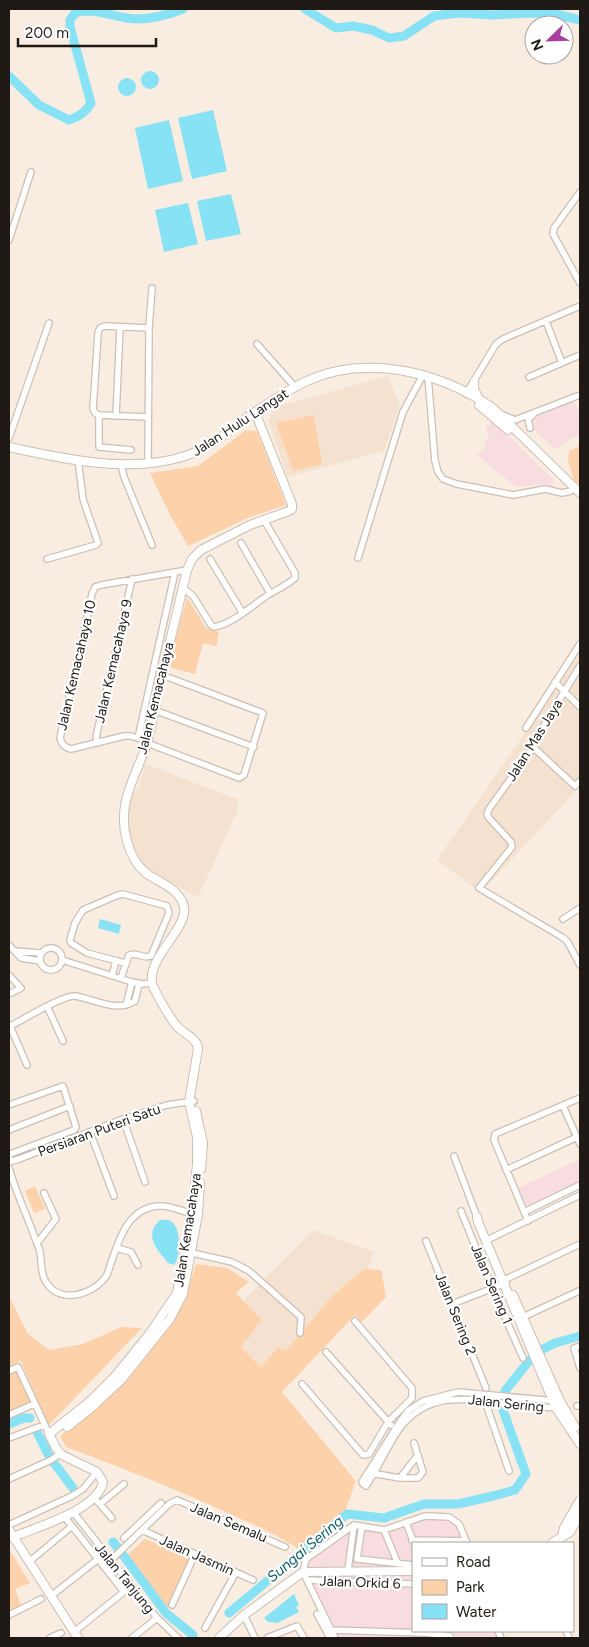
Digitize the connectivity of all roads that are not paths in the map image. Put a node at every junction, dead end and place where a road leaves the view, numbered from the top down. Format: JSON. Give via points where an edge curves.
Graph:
{"nodes":[{"id":1,"x":32,"y":172,"type":"dead end"},
{"id":2,"x":580,"y":192,"type":"edge"},
{"id":3,"x":9,"y":240,"type":"edge"},
{"id":4,"x":580,"y":283,"type":"edge"},
{"id":5,"x":152,"y":288,"type":"dead end"},
{"id":6,"x":580,"y":306,"type":"edge"},
{"id":7,"x":546,"y":321,"type":"junction"},
{"id":8,"x":48,"y":323,"type":"dead end"},
{"id":9,"x":120,"y":327,"type":"junction"},
{"id":10,"x":149,"y":328,"type":"junction"},
{"id":11,"x":257,"y":344,"type":"dead end"},
{"id":12,"x":580,"y":355,"type":"edge"},
{"id":13,"x":562,"y":363,"type":"junction"},
{"id":14,"x":425,"y":376,"type":"junction"},
{"id":15,"x":529,"y":377,"type":"dead end"},
{"id":16,"x":474,"y":382,"type":"junction"},
{"id":17,"x":296,"y":387,"type":"junction"},
{"id":18,"x":466,"y":394,"type":"junction"},
{"id":19,"x":580,"y":395,"type":"edge"},
{"id":20,"x":479,"y":399,"type":"junction"},
{"id":21,"x":268,"y":404,"type":"junction"},
{"id":22,"x":494,"y":410,"type":"junction"},
{"id":23,"x":255,"y":412,"type":"junction"},
{"id":24,"x":537,"y":412,"type":"junction"},
{"id":25,"x":99,"y":415,"type":"junction"},
{"id":26,"x":116,"y":416,"type":"junction"},
{"id":27,"x":148,"y":417,"type":"junction"},
{"id":28,"x":261,"y":426,"type":"junction"},
{"id":29,"x":530,"y":428,"type":"dead end"},
{"id":30,"x":9,"y":438,"type":"edge"},
{"id":31,"x":9,"y":447,"type":"edge"},
{"id":32,"x":131,"y":450,"type":"dead end"},
{"id":33,"x":78,"y":460,"type":"junction"},
{"id":34,"x":121,"y":464,"type":"junction"},
{"id":35,"x":148,"y":464,"type":"junction"},
{"id":36,"x":571,"y":491,"type":"junction"},
{"id":37,"x":580,"y":493,"type":"edge"},
{"id":38,"x":580,"y":500,"type":"edge"},
{"id":39,"x":264,"y":520,"type":"junction"},
{"id":40,"x":241,"y":543,"type":"dead end"},
{"id":41,"x":152,"y":545,"type":"dead end"},
{"id":42,"x":47,"y":558,"type":"dead end"},
{"id":43,"x":358,"y":558,"type":"dead end"},
{"id":44,"x":210,"y":559,"type":"dead end"},
{"id":45,"x":187,"y":570,"type":"junction"},
{"id":46,"x":175,"y":572,"type":"junction"},
{"id":47,"x":132,"y":579,"type":"junction"},
{"id":48,"x":182,"y":588,"type":"junction"},
{"id":49,"x":270,"y":594,"type":"junction"},
{"id":50,"x":242,"y":612,"type":"junction"},
{"id":51,"x":580,"y":644,"type":"edge"},
{"id":52,"x":580,"y":666,"type":"edge"},
{"id":53,"x":162,"y":675,"type":"junction"},
{"id":54,"x":555,"y":682,"type":"junction"},
{"id":55,"x":564,"y":691,"type":"junction"},
{"id":56,"x":580,"y":707,"type":"edge"},
{"id":57,"x":154,"y":710,"type":"junction"},
{"id":58,"x":526,"y":728,"type":"dead end"},
{"id":59,"x":138,"y":738,"type":"junction"},
{"id":60,"x":147,"y":742,"type":"junction"},
{"id":61,"x":98,"y":743,"type":"junction"},
{"id":62,"x":254,"y":747,"type":"junction"},
{"id":63,"x":533,"y":747,"type":"junction"},
{"id":64,"x":580,"y":781,"type":"edge"},
{"id":65,"x":580,"y":908,"type":"edge"},
{"id":66,"x":564,"y":919,"type":"dead end"},
{"id":67,"x":9,"y":945,"type":"edge"},
{"id":68,"x":15,"y":951,"type":"junction"},
{"id":69,"x":41,"y":953,"type":"junction"},
{"id":70,"x":62,"y":960,"type":"junction"},
{"id":71,"x":40,"y":961,"type":"junction"},
{"id":72,"x":116,"y":961,"type":"junction"},
{"id":73,"x":125,"y":963,"type":"junction"},
{"id":74,"x":580,"y":965,"type":"edge"},
{"id":75,"x":9,"y":975,"type":"edge"},
{"id":76,"x":112,"y":976,"type":"junction"},
{"id":77,"x":121,"y":978,"type":"junction"},
{"id":78,"x":132,"y":982,"type":"junction"},
{"id":79,"x":152,"y":983,"type":"junction"},
{"id":80,"x":139,"y":984,"type":"junction"},
{"id":81,"x":9,"y":994,"type":"edge"},
{"id":82,"x":47,"y":1006,"type":"junction"},
{"id":83,"x":126,"y":1006,"type":"junction"},
{"id":84,"x":9,"y":1027,"type":"edge"},
{"id":85,"x":63,"y":1041,"type":"dead end"},
{"id":86,"x":27,"y":1065,"type":"dead end"},
{"id":87,"x":580,"y":1098,"type":"edge"},
{"id":88,"x":191,"y":1100,"type":"junction"},
{"id":89,"x":9,"y":1105,"type":"edge"},
{"id":90,"x":70,"y":1106,"type":"junction"},
{"id":91,"x":563,"y":1106,"type":"junction"},
{"id":92,"x":574,"y":1110,"type":"dead end"},
{"id":93,"x":567,"y":1114,"type":"junction"},
{"id":94,"x":123,"y":1119,"type":"junction"},
{"id":95,"x":9,"y":1130,"type":"edge"},
{"id":96,"x":90,"y":1132,"type":"junction"},
{"id":97,"x":577,"y":1137,"type":"junction"},
{"id":98,"x":580,"y":1144,"type":"edge"},
{"id":99,"x":9,"y":1154,"type":"edge"},
{"id":100,"x":454,"y":1156,"type":"dead end"},
{"id":101,"x":9,"y":1162,"type":"edge"},
{"id":102,"x":9,"y":1168,"type":"edge"},
{"id":103,"x":506,"y":1170,"type":"junction"},
{"id":104,"x":144,"y":1182,"type":"dead end"},
{"id":105,"x":580,"y":1185,"type":"edge"},
{"id":106,"x":44,"y":1192,"type":"dead end"},
{"id":107,"x":114,"y":1196,"type":"dead end"},
{"id":108,"x":580,"y":1196,"type":"edge"},
{"id":109,"x":461,"y":1210,"type":"dead end"},
{"id":110,"x":524,"y":1212,"type":"junction"},
{"id":111,"x":195,"y":1214,"type":"junction"},
{"id":112,"x":477,"y":1216,"type":"joint"},
{"id":113,"x":528,"y":1220,"type":"junction"},
{"id":114,"x":487,"y":1240,"type":"junction"},
{"id":115,"x":426,"y":1241,"type":"dead end"},
{"id":116,"x":37,"y":1243,"type":"junction"},
{"id":117,"x":580,"y":1244,"type":"edge"},
{"id":118,"x":116,"y":1248,"type":"junction"},
{"id":119,"x":188,"y":1253,"type":"junction"},
{"id":120,"x":138,"y":1265,"type":"dead end"},
{"id":121,"x":505,"y":1281,"type":"junction"},
{"id":122,"x":492,"y":1288,"type":"junction"},
{"id":123,"x":579,"y":1291,"type":"edge"},
{"id":124,"x":452,"y":1304,"type":"junction"},
{"id":125,"x":523,"y":1317,"type":"junction"},
{"id":126,"x":355,"y":1321,"type":"dead end"},
{"id":127,"x":300,"y":1333,"type":"dead end"},
{"id":128,"x":532,"y":1345,"type":"junction"},
{"id":129,"x":577,"y":1347,"type":"edge"},
{"id":130,"x":326,"y":1352,"type":"dead end"},
{"id":131,"x":523,"y":1358,"type":"dead end"},
{"id":132,"x":580,"y":1368,"type":"edge"},
{"id":133,"x":9,"y":1371,"type":"edge"},
{"id":134,"x":302,"y":1384,"type":"dead end"},
{"id":135,"x":486,"y":1388,"type":"dead end"},
{"id":136,"x":485,"y":1398,"type":"junction"},
{"id":137,"x":34,"y":1404,"type":"junction"},
{"id":138,"x":558,"y":1404,"type":"junction"},
{"id":139,"x":9,"y":1415,"type":"edge"},
{"id":140,"x":388,"y":1422,"type":"junction"},
{"id":141,"x":44,"y":1425,"type":"junction"},
{"id":142,"x":397,"y":1429,"type":"junction"},
{"id":143,"x":50,"y":1436,"type":"junction"},
{"id":144,"x":580,"y":1436,"type":"edge"},
{"id":145,"x":9,"y":1438,"type":"edge"},
{"id":146,"x":414,"y":1443,"type":"dead end"},
{"id":147,"x":580,"y":1444,"type":"edge"},
{"id":148,"x":61,"y":1453,"type":"junction"},
{"id":149,"x":418,"y":1455,"type":"junction"},
{"id":150,"x":509,"y":1471,"type":"dead end"},
{"id":151,"x":97,"y":1472,"type":"junction"},
{"id":152,"x":400,"y":1478,"type":"junction"},
{"id":153,"x":9,"y":1479,"type":"edge"},
{"id":154,"x":124,"y":1484,"type":"dead end"},
{"id":155,"x":580,"y":1500,"type":"edge"},
{"id":156,"x":97,"y":1501,"type":"junction"},
{"id":157,"x":161,"y":1503,"type":"dead end"},
{"id":158,"x":73,"y":1512,"type":"junction"},
{"id":159,"x":580,"y":1514,"type":"edge"},
{"id":160,"x":64,"y":1516,"type":"junction"},
{"id":161,"x":112,"y":1518,"type":"dead end"},
{"id":162,"x":406,"y":1522,"type":"junction"},
{"id":163,"x":9,"y":1524,"type":"edge"},
{"id":164,"x":354,"y":1525,"type":"junction"},
{"id":165,"x":72,"y":1526,"type":"junction"},
{"id":166,"x":362,"y":1526,"type":"junction"},
{"id":167,"x":142,"y":1530,"type":"junction"},
{"id":168,"x":384,"y":1530,"type":"junction"},
{"id":169,"x":10,"y":1536,"type":"edge"},
{"id":170,"x":562,"y":1536,"type":"junction"},
{"id":171,"x":124,"y":1538,"type":"dead end"},
{"id":172,"x":413,"y":1541,"type":"edge"},
{"id":173,"x":466,"y":1542,"type":"edge"},
{"id":174,"x":553,"y":1542,"type":"edge"},
{"id":175,"x":285,"y":1547,"type":"dead end"},
{"id":176,"x":195,"y":1554,"type":"junction"},
{"id":177,"x":98,"y":1559,"type":"junction"},
{"id":178,"x":111,"y":1560,"type":"junction"},
{"id":179,"x":28,"y":1562,"type":"junction"},
{"id":180,"x":384,"y":1562,"type":"junction"},
{"id":181,"x":398,"y":1564,"type":"junction"},
{"id":182,"x":412,"y":1565,"type":"edge"},
{"id":183,"x":348,"y":1570,"type":"junction"},
{"id":184,"x":383,"y":1571,"type":"junction"},
{"id":185,"x":236,"y":1572,"type":"junction"},
{"id":186,"x":303,"y":1572,"type":"junction"},
{"id":187,"x":412,"y":1572,"type":"edge"},
{"id":188,"x":253,"y":1580,"type":"dead end"},
{"id":189,"x":307,"y":1580,"type":"junction"},
{"id":190,"x":412,"y":1584,"type":"edge"},
{"id":191,"x":132,"y":1586,"type":"junction"},
{"id":192,"x":124,"y":1592,"type":"junction"},
{"id":193,"x":51,"y":1596,"type":"junction"},
{"id":194,"x":41,"y":1599,"type":"dead end"},
{"id":195,"x":172,"y":1606,"type":"dead end"},
{"id":196,"x":317,"y":1614,"type":"dead end"},
{"id":197,"x":9,"y":1615,"type":"edge"},
{"id":198,"x":244,"y":1615,"type":"junction"},
{"id":199,"x":157,"y":1618,"type":"junction"},
{"id":200,"x":205,"y":1628,"type":"dead end"},
{"id":201,"x":331,"y":1630,"type":"junction"},
{"id":202,"x":412,"y":1632,"type":"edge"},
{"id":203,"x":425,"y":1632,"type":"edge"},
{"id":204,"x":60,"y":1633,"type":"dead end"},
{"id":205,"x":76,"y":1635,"type":"edge"},
{"id":206,"x":450,"y":1637,"type":"edge"},
{"id":207,"x":50,"y":1638,"type":"edge"},
{"id":208,"x":132,"y":1638,"type":"edge"},
{"id":209,"x":178,"y":1638,"type":"edge"},
{"id":210,"x":219,"y":1638,"type":"edge"},
{"id":211,"x":256,"y":1638,"type":"edge"},
{"id":212,"x":267,"y":1638,"type":"edge"},
{"id":213,"x":304,"y":1638,"type":"edge"},
{"id":214,"x":330,"y":1638,"type":"edge"},
{"id":215,"x":335,"y":1638,"type":"edge"}],
"edges":[{"from":1,"to":3,"type":"street"},
{"from":2,"to":4,"type":"street","via":[[553,234]]},
{"from":5,"to":10,"type":"street"},
{"from":6,"to":7,"type":"street"},
{"from":7,"to":13,"type":"street"},
{"from":7,"to":16,"type":"street","via":[[496,344]]},
{"from":8,"to":30,"type":"street"},
{"from":9,"to":10,"type":"street"},
{"from":9,"to":25,"type":"street","via":[[105,326],[98,333],[93,409]]},
{"from":9,"to":26,"type":"street"},
{"from":10,"to":27,"type":"street"},
{"from":11,"to":17,"type":"street"},
{"from":12,"to":13,"type":"street"},
{"from":13,"to":15,"type":"street"},
{"from":14,"to":17,"type":"street","name":"Jalan Hulu Langat","via":[[387,369],[350,368]]},
{"from":14,"to":18,"type":"street","name":"Jalan Hulu Langat"},
{"from":14,"to":36,"type":"street","via":[[435,461],[443,479],[513,495],[545,489],[562,493]]},
{"from":14,"to":43,"type":"street","via":[[404,412]]},
{"from":16,"to":18,"type":"street"},
{"from":16,"to":20,"type":"street"},
{"from":17,"to":21,"type":"street","name":"Jalan Hulu Langat"},
{"from":18,"to":20,"type":"street","name":"Jalan Hulu Langat"},
{"from":18,"to":36,"type":"street","name":"Jalan Hulu Langat"},
{"from":19,"to":24,"type":"street"},
{"from":20,"to":22,"type":"street","name":"Jalan Hulu Langat"},
{"from":21,"to":23,"type":"street","name":"Jalan Hulu Langat"},
{"from":21,"to":28,"type":"street"},
{"from":22,"to":24,"type":"street","via":[[516,420]]},
{"from":22,"to":37,"type":"street","name":"Jalan Hulu Langat"},
{"from":23,"to":28,"type":"street","name":"Jalan Kemacahaya"},
{"from":23,"to":35,"type":"street","name":"Jalan Hulu Langat","via":[[197,452]]},
{"from":24,"to":29,"type":"street","via":[[528,419]]},
{"from":25,"to":26,"type":"street"},
{"from":25,"to":32,"type":"street","via":[[99,447]]},
{"from":26,"to":27,"type":"street"},
{"from":27,"to":35,"type":"street"},
{"from":28,"to":39,"type":"street","name":"Jalan Kemacahaya","via":[[292,504],[289,511]]},
{"from":31,"to":33,"type":"street","name":"Jalan Hulu Langat"},
{"from":33,"to":34,"type":"street","name":"Jalan Hulu Langat"},
{"from":33,"to":42,"type":"street","via":[[83,499],[98,543]]},
{"from":34,"to":35,"type":"street","name":"Jalan Hulu Langat"},
{"from":34,"to":41,"type":"street"},
{"from":36,"to":38,"type":"street","name":"Jalan Hulu Langat"},
{"from":39,"to":45,"type":"street","name":"Jalan Kemacahaya","via":[[201,550]]},
{"from":39,"to":49,"type":"street","via":[[296,573],[296,578]]},
{"from":40,"to":49,"type":"street"},
{"from":44,"to":50,"type":"street"},
{"from":45,"to":46,"type":"street"},
{"from":45,"to":48,"type":"street","name":"Jalan Kemacahaya"},
{"from":46,"to":47,"type":"street"},
{"from":46,"to":59,"type":"street"},
{"from":47,"to":61,"type":"street","name":"Jalan Kemacahaya 9","via":[[96,738]]},
{"from":47,"to":61,"type":"street","name":"Jalan Kemacahaya 10","via":[[95,587],[60,738],[61,744],[71,749]]},
{"from":48,"to":50,"type":"street","via":[[193,596],[214,627]]},
{"from":48,"to":53,"type":"street","name":"Jalan Kemacahaya"},
{"from":49,"to":50,"type":"street"},
{"from":51,"to":54,"type":"street"},
{"from":52,"to":55,"type":"street","name":"Jalan Mas Jaya"},
{"from":53,"to":57,"type":"street","name":"Jalan Kemacahaya"},
{"from":53,"to":62,"type":"street","via":[[263,713]]},
{"from":54,"to":55,"type":"street"},
{"from":54,"to":58,"type":"street"},
{"from":55,"to":56,"type":"street"},
{"from":55,"to":63,"type":"street","name":"Jalan Mas Jaya"},
{"from":57,"to":60,"type":"street","name":"Jalan Kemacahaya"},
{"from":57,"to":62,"type":"street"},
{"from":59,"to":60,"type":"street"},
{"from":59,"to":61,"type":"street","via":[[124,736]]},
{"from":60,"to":62,"type":"street","via":[[239,778],[244,776]]},
{"from":60,"to":79,"type":"street","name":"Jalan Kemacahaya","via":[[125,800],[126,839],[138,866],[173,890],[184,908],[180,922],[156,963]]},
{"from":63,"to":64,"type":"street","via":[[575,786]]},
{"from":63,"to":74,"type":"street","name":"Jalan Mas Jaya","via":[[487,814],[512,847],[479,888],[567,940]]},
{"from":65,"to":66,"type":"street"},
{"from":67,"to":68,"type":"street"},
{"from":68,"to":69,"type":"street"},
{"from":68,"to":71,"type":"street","via":[[21,958]]},
{"from":69,"to":70,"type":"street","via":[[46,948],[54,948],[60,952]]},
{"from":69,"to":71,"type":"street"},
{"from":70,"to":71,"type":"street","via":[[53,970],[46,969]]},
{"from":70,"to":76,"type":"street"},
{"from":72,"to":73,"type":"street"},
{"from":72,"to":73,"type":"street","via":[[87,953],[71,943],[74,923],[83,910],[124,894],[167,906],[169,912],[151,956],[129,954]]},
{"from":72,"to":76,"type":"street"},
{"from":73,"to":77,"type":"street"},
{"from":75,"to":81,"type":"street","via":[[20,988]]},
{"from":76,"to":77,"type":"street"},
{"from":77,"to":78,"type":"street"},
{"from":78,"to":80,"type":"street"},
{"from":78,"to":83,"type":"street"},
{"from":79,"to":80,"type":"street"},
{"from":79,"to":88,"type":"street","name":"Jalan Kemacahaya","via":[[177,1027],[198,1044]]},
{"from":80,"to":83,"type":"street","via":[[134,1000]]},
{"from":82,"to":83,"type":"street","via":[[72,996]]},
{"from":82,"to":84,"type":"street"},
{"from":82,"to":85,"type":"street"},
{"from":84,"to":86,"type":"street"},
{"from":87,"to":91,"type":"street"},
{"from":88,"to":94,"type":"street","name":"Persiaran Puteri Satu"},
{"from":88,"to":111,"type":"street","name":"Jalan Kemacahaya","via":[[197,1137]]},
{"from":89,"to":90,"type":"street","via":[[63,1086]]},
{"from":90,"to":95,"type":"street"},
{"from":90,"to":99,"type":"street","via":[[74,1130]]},
{"from":91,"to":93,"type":"street"},
{"from":91,"to":103,"type":"street","via":[[495,1134],[494,1140]]},
{"from":92,"to":93,"type":"street"},
{"from":93,"to":97,"type":"street"},
{"from":94,"to":96,"type":"street","name":"Persiaran Puteri Satu"},
{"from":94,"to":104,"type":"street"},
{"from":96,"to":101,"type":"street","name":"Persiaran Puteri Satu"},
{"from":96,"to":107,"type":"street"},
{"from":97,"to":98,"type":"street"},
{"from":97,"to":103,"type":"street"},
{"from":100,"to":112,"type":"street"},
{"from":102,"to":116,"type":"street"},
{"from":103,"to":110,"type":"street"},
{"from":105,"to":110,"type":"street"},
{"from":106,"to":116,"type":"street","via":[[56,1219]]},
{"from":108,"to":113,"type":"street"},
{"from":109,"to":122,"type":"street","name":"Jalan Sering 1"},
{"from":110,"to":113,"type":"street"},
{"from":111,"to":118,"type":"street","via":[[164,1205],[142,1210],[124,1228]]},
{"from":111,"to":119,"type":"street","name":"Jalan Kemacahaya"},
{"from":112,"to":114,"type":"street"},
{"from":113,"to":114,"type":"street"},
{"from":114,"to":121,"type":"street"},
{"from":115,"to":124,"type":"street","name":"Jalan Sering 2"},
{"from":116,"to":118,"type":"street","via":[[45,1280],[51,1288],[66,1296],[96,1288],[103,1282]]},
{"from":117,"to":121,"type":"street"},
{"from":118,"to":120,"type":"street","via":[[131,1252]]},
{"from":119,"to":127,"type":"street","via":[[232,1262],[249,1271],[301,1317]]},
{"from":119,"to":143,"type":"street","name":"Jalan Kemacahaya","via":[[177,1293],[150,1333],[117,1374]]},
{"from":119,"to":143,"type":"street","name":"Jalan Kemacahaya","via":[[182,1294],[170,1319],[122,1379],[91,1408]]},
{"from":121,"to":122,"type":"street"},
{"from":121,"to":125,"type":"street"},
{"from":121,"to":128,"type":"street"},
{"from":122,"to":124,"type":"street"},
{"from":122,"to":131,"type":"street","name":"Jalan Sering 1"},
{"from":123,"to":125,"type":"street"},
{"from":124,"to":135,"type":"street","name":"Jalan Sering 2"},
{"from":125,"to":128,"type":"street"},
{"from":126,"to":140,"type":"street","via":[[412,1388],[412,1398]]},
{"from":128,"to":138,"type":"street"},
{"from":129,"to":132,"type":"street"},
{"from":130,"to":140,"type":"street"},
{"from":133,"to":137,"type":"street","via":[[18,1367]]},
{"from":134,"to":140,"type":"street","via":[[363,1455],[369,1454]]},
{"from":136,"to":138,"type":"street","name":"Jalan Sering"},
{"from":136,"to":142,"type":"street","name":"Jalan Sering","via":[[438,1402],[425,1407]]},
{"from":136,"to":150,"type":"street"},
{"from":137,"to":139,"type":"street"},
{"from":137,"to":141,"type":"street"},
{"from":138,"to":144,"type":"street"},
{"from":138,"to":147,"type":"street"},
{"from":140,"to":142,"type":"street"},
{"from":141,"to":143,"type":"street"},
{"from":141,"to":145,"type":"street"},
{"from":142,"to":152,"type":"street","name":"Jalan Sering","via":[[371,1474]]},
{"from":143,"to":148,"type":"street"},
{"from":146,"to":149,"type":"street"},
{"from":148,"to":151,"type":"street"},
{"from":148,"to":153,"type":"street"},
{"from":149,"to":152,"type":"street"},
{"from":149,"to":152,"type":"street","via":[[424,1472],[418,1478]]},
{"from":151,"to":156,"type":"street","via":[[103,1482]]},
{"from":151,"to":163,"type":"street","via":[[83,1489],[72,1496]]},
{"from":154,"to":156,"type":"street"},
{"from":155,"to":170,"type":"street"},
{"from":156,"to":158,"type":"street"},
{"from":156,"to":161,"type":"street"},
{"from":157,"to":171,"type":"street"},
{"from":158,"to":160,"type":"street"},
{"from":158,"to":178,"type":"street","name":"Jalan Tanjung"},
{"from":159,"to":170,"type":"street","via":[[570,1532]]},
{"from":160,"to":165,"type":"street"},
{"from":160,"to":169,"type":"street"},
{"from":162,"to":168,"type":"street"},
{"from":162,"to":172,"type":"street"},
{"from":162,"to":173,"type":"street","via":[[425,1516],[449,1517],[459,1524]]},
{"from":164,"to":166,"type":"street"},
{"from":164,"to":183,"type":"street"},
{"from":164,"to":186,"type":"street","via":[[306,1559]]},
{"from":165,"to":177,"type":"street"},
{"from":165,"to":179,"type":"street"},
{"from":166,"to":168,"type":"street"},
{"from":166,"to":180,"type":"street","via":[[358,1559]]},
{"from":167,"to":175,"type":"street","name":"Jalan Semalu","via":[[177,1500]]},
{"from":167,"to":176,"type":"street","name":"Jalan Jasmin"},
{"from":167,"to":178,"type":"street"},
{"from":168,"to":181,"type":"street"},
{"from":169,"to":179,"type":"street"},
{"from":170,"to":174,"type":"street"},
{"from":172,"to":173,"type":"street"},
{"from":176,"to":185,"type":"street","name":"Jalan Jasmin"},
{"from":176,"to":195,"type":"street"},
{"from":177,"to":192,"type":"street"},
{"from":177,"to":193,"type":"street"},
{"from":178,"to":191,"type":"street","name":"Jalan Tanjung"},
{"from":179,"to":193,"type":"street"},
{"from":180,"to":181,"type":"street"},
{"from":180,"to":184,"type":"street"},
{"from":181,"to":182,"type":"street"},
{"from":183,"to":184,"type":"street"},
{"from":183,"to":186,"type":"street"},
{"from":184,"to":187,"type":"street"},
{"from":185,"to":188,"type":"street","name":"Jalan Jasmin"},
{"from":185,"to":200,"type":"street"},
{"from":186,"to":189,"type":"street"},
{"from":186,"to":198,"type":"street"},
{"from":189,"to":190,"type":"street","name":"Jalan Orkid 6"},
{"from":189,"to":201,"type":"street"},
{"from":191,"to":192,"type":"street"},
{"from":191,"to":199,"type":"street","name":"Jalan Tanjung"},
{"from":192,"to":205,"type":"street"},
{"from":193,"to":205,"type":"street"},
{"from":194,"to":197,"type":"street"},
{"from":196,"to":214,"type":"street"},
{"from":198,"to":210,"type":"street"},
{"from":198,"to":211,"type":"street"},
{"from":199,"to":208,"type":"street","name":"Jalan Tanjung"},
{"from":199,"to":209,"type":"street"},
{"from":201,"to":202,"type":"street"},
{"from":201,"to":215,"type":"street"},
{"from":203,"to":206,"type":"street"},
{"from":204,"to":207,"type":"street"},
{"from":212,"to":213,"type":"street","via":[[298,1626]]}]}
